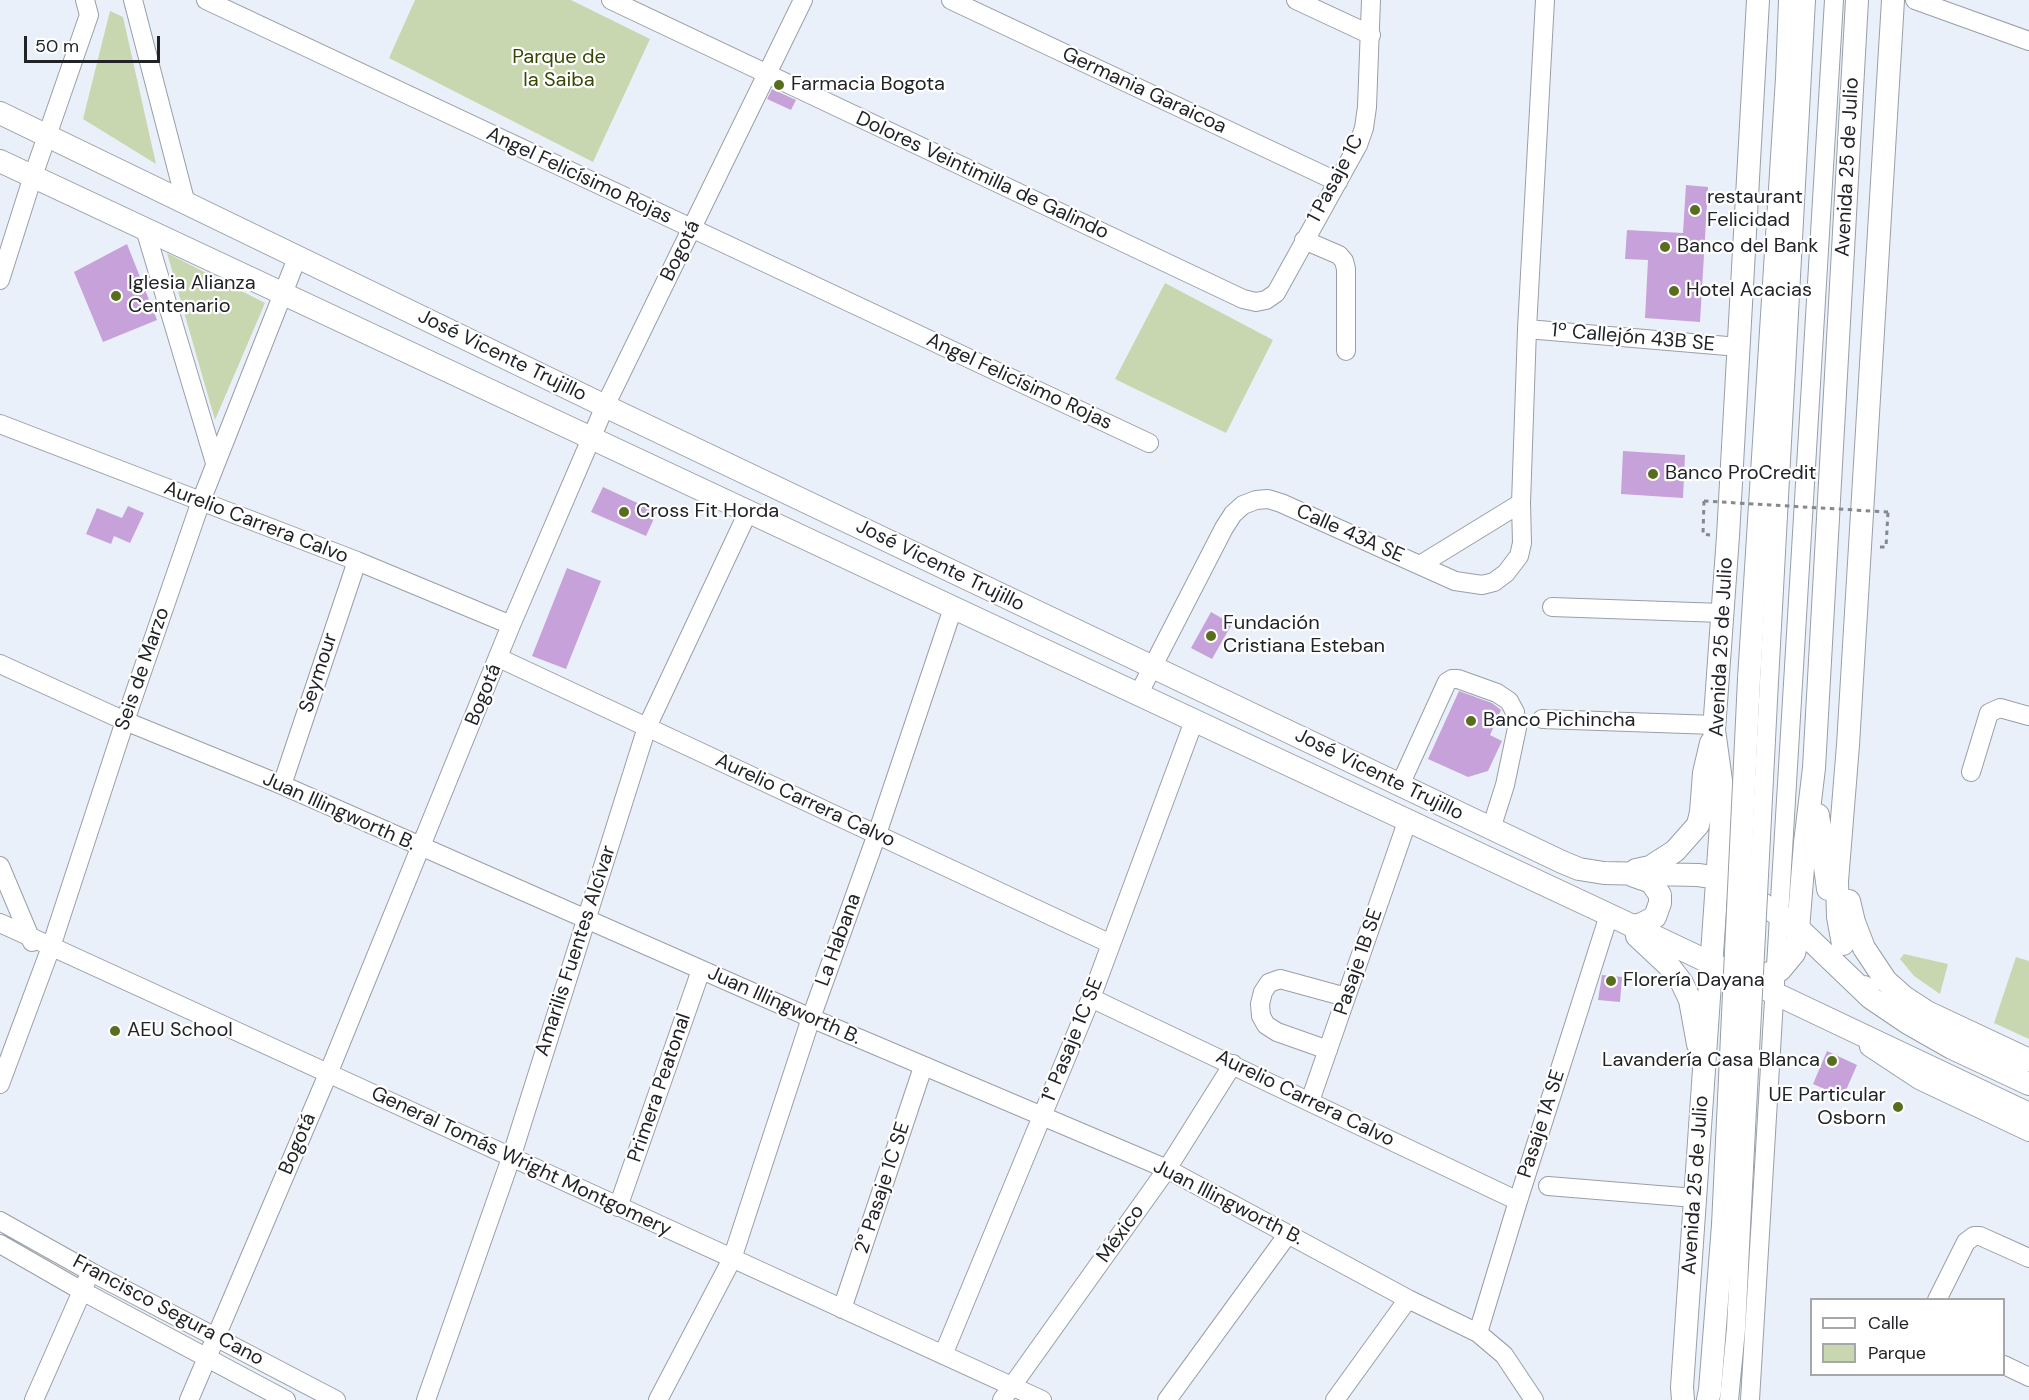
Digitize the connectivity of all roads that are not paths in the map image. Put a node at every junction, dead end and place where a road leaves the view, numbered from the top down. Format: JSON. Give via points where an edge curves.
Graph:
{"nodes":[{"id":1,"x":85,"y":0,"type":"edge"},
{"id":2,"x":133,"y":0,"type":"edge"},
{"id":3,"x":206,"y":0,"type":"edge"},
{"id":4,"x":611,"y":0,"type":"edge"},
{"id":5,"x":803,"y":0,"type":"edge"},
{"id":6,"x":951,"y":0,"type":"edge"},
{"id":7,"x":1296,"y":0,"type":"edge"},
{"id":8,"x":1371,"y":0,"type":"edge"},
{"id":9,"x":1545,"y":0,"type":"edge"},
{"id":10,"x":1758,"y":0,"type":"edge"},
{"id":11,"x":1774,"y":0,"type":"edge"},
{"id":12,"x":1790,"y":0,"type":"edge"},
{"id":13,"x":1806,"y":0,"type":"edge"},
{"id":14,"x":1834,"y":0,"type":"edge"},
{"id":15,"x":1857,"y":0,"type":"edge"},
{"id":16,"x":1893,"y":0,"type":"edge"},
{"id":17,"x":1915,"y":0,"type":"edge"},
{"id":18,"x":1371,"y":35,"type":"junction"},
{"id":19,"x":2029,"y":41,"type":"edge"},
{"id":20,"x":767,"y":74,"type":"junction"},
{"id":21,"x":1787,"y":78,"type":"junction"},
{"id":22,"x":0,"y":113,"type":"edge"},
{"id":23,"x":47,"y":135,"type":"junction"},
{"id":24,"x":0,"y":161,"type":"edge"},
{"id":25,"x":33,"y":176,"type":"junction"},
{"id":26,"x":1338,"y":182,"type":"junction"},
{"id":27,"x":186,"y":204,"type":"junction"},
{"id":28,"x":692,"y":228,"type":"junction"},
{"id":29,"x":145,"y":229,"type":"junction"},
{"id":30,"x":1304,"y":240,"type":"junction"},
{"id":31,"x":297,"y":258,"type":"junction"},
{"id":32,"x":0,"y":280,"type":"edge"},
{"id":33,"x":283,"y":294,"type":"junction"},
{"id":34,"x":1256,"y":302,"type":"joint"},
{"id":35,"x":1527,"y":329,"type":"junction"},
{"id":36,"x":1739,"y":347,"type":"junction"},
{"id":37,"x":1346,"y":351,"type":"dead end"},
{"id":38,"x":605,"y":406,"type":"junction"},
{"id":39,"x":0,"y":424,"type":"edge"},
{"id":40,"x":591,"y":439,"type":"junction"},
{"id":41,"x":1149,"y":443,"type":"dead end"},
{"id":42,"x":215,"y":464,"type":"junction"},
{"id":43,"x":201,"y":501,"type":"junction"},
{"id":44,"x":1521,"y":503,"type":"junction"},
{"id":45,"x":748,"y":512,"type":"junction"},
{"id":46,"x":357,"y":561,"type":"junction"},
{"id":47,"x":1420,"y":565,"type":"junction"},
{"id":48,"x":1552,"y":607,"type":"dead end"},
{"id":49,"x":953,"y":608,"type":"junction"},
{"id":50,"x":1722,"y":613,"type":"junction"},
{"id":51,"x":511,"y":625,"type":"junction"},
{"id":52,"x":499,"y":658,"type":"junction"},
{"id":53,"x":0,"y":664,"type":"edge"},
{"id":54,"x":1151,"y":667,"type":"junction"},
{"id":55,"x":1759,"y":680,"type":"junction"},
{"id":56,"x":1138,"y":695,"type":"junction"},
{"id":57,"x":2029,"y":717,"type":"edge"},
{"id":58,"x":1542,"y":719,"type":"dead end"},
{"id":59,"x":125,"y":721,"type":"junction"},
{"id":60,"x":1194,"y":722,"type":"junction"},
{"id":61,"x":647,"y":727,"type":"junction"},
{"id":62,"x":1714,"y":728,"type":"junction"},
{"id":63,"x":1814,"y":768,"type":"junction"},
{"id":64,"x":1971,"y":772,"type":"dead end"},
{"id":65,"x":282,"y":785,"type":"junction"},
{"id":66,"x":1400,"y":785,"type":"junction"},
{"id":67,"x":1407,"y":822,"type":"junction"},
{"id":68,"x":1842,"y":827,"type":"junction"},
{"id":69,"x":1491,"y":829,"type":"junction"},
{"id":70,"x":877,"y":834,"type":"junction"},
{"id":71,"x":421,"y":848,"type":"junction"},
{"id":72,"x":0,"y":866,"type":"edge"},
{"id":73,"x":1615,"y":874,"type":"junction"},
{"id":74,"x":1719,"y":878,"type":"junction"},
{"id":75,"x":1779,"y":915,"type":"junction"},
{"id":76,"x":586,"y":919,"type":"junction"},
{"id":77,"x":1620,"y":920,"type":"junction"},
{"id":78,"x":0,"y":923,"type":"edge"},
{"id":79,"x":1798,"y":928,"type":"junction"},
{"id":80,"x":31,"y":938,"type":"junction"},
{"id":81,"x":1111,"y":944,"type":"junction"},
{"id":82,"x":1843,"y":944,"type":"junction"},
{"id":83,"x":51,"y":947,"type":"junction"},
{"id":84,"x":1717,"y":967,"type":"junction"},
{"id":85,"x":43,"y":968,"type":"junction"},
{"id":86,"x":702,"y":970,"type":"junction"},
{"id":87,"x":1775,"y":983,"type":"junction"},
{"id":88,"x":1346,"y":997,"type":"junction"},
{"id":89,"x":1091,"y":998,"type":"junction"},
{"id":90,"x":1871,"y":998,"type":"junction"},
{"id":91,"x":811,"y":1018,"type":"junction"},
{"id":92,"x":1825,"y":1018,"type":"junction"},
{"id":93,"x":1328,"y":1050,"type":"junction"},
{"id":94,"x":2029,"y":1060,"type":"edge"},
{"id":95,"x":1233,"y":1064,"type":"junction"},
{"id":96,"x":923,"y":1067,"type":"junction"},
{"id":97,"x":328,"y":1074,"type":"junction"},
{"id":98,"x":1704,"y":1078,"type":"junction"},
{"id":99,"x":0,"y":1084,"type":"edge"},
{"id":100,"x":2029,"y":1084,"type":"edge"},
{"id":101,"x":1310,"y":1101,"type":"junction"},
{"id":102,"x":2029,"y":1114,"type":"edge"},
{"id":103,"x":1042,"y":1118,"type":"junction"},
{"id":104,"x":2029,"y":1132,"type":"edge"},
{"id":105,"x":511,"y":1158,"type":"junction"},
{"id":106,"x":1167,"y":1169,"type":"junction"},
{"id":107,"x":1548,"y":1186,"type":"dead end"},
{"id":108,"x":1695,"y":1198,"type":"junction"},
{"id":109,"x":1518,"y":1201,"type":"junction"},
{"id":110,"x":618,"y":1207,"type":"junction"},
{"id":111,"x":0,"y":1221,"type":"edge"},
{"id":112,"x":1732,"y":1225,"type":"junction"},
{"id":113,"x":1288,"y":1234,"type":"junction"},
{"id":114,"x":0,"y":1244,"type":"edge"},
{"id":115,"x":2029,"y":1258,"type":"edge"},
{"id":116,"x":732,"y":1259,"type":"junction"},
{"id":117,"x":91,"y":1272,"type":"junction"},
{"id":118,"x":82,"y":1291,"type":"junction"},
{"id":119,"x":1938,"y":1298,"type":"edge"},
{"id":120,"x":1408,"y":1299,"type":"junction"},
{"id":121,"x":842,"y":1309,"type":"junction"},
{"id":122,"x":1478,"y":1333,"type":"junction"},
{"id":123,"x":215,"y":1336,"type":"junction"},
{"id":124,"x":943,"y":1355,"type":"junction"},
{"id":125,"x":207,"y":1357,"type":"junction"},
{"id":126,"x":2005,"y":1365,"type":"edge"},
{"id":127,"x":2029,"y":1377,"type":"edge"},
{"id":128,"x":1007,"y":1393,"type":"edge"},
{"id":129,"x":1524,"y":1395,"type":"edge"},
{"id":130,"x":34,"y":1400,"type":"edge"},
{"id":131,"x":189,"y":1400,"type":"edge"},
{"id":132,"x":286,"y":1400,"type":"edge"},
{"id":133,"x":336,"y":1400,"type":"edge"},
{"id":134,"x":426,"y":1400,"type":"edge"},
{"id":135,"x":658,"y":1400,"type":"edge"},
{"id":136,"x":1042,"y":1400,"type":"edge"},
{"id":137,"x":1167,"y":1400,"type":"edge"},
{"id":138,"x":1335,"y":1400,"type":"edge"},
{"id":139,"x":1683,"y":1400,"type":"edge"},
{"id":140,"x":1708,"y":1400,"type":"edge"},
{"id":141,"x":1729,"y":1400,"type":"edge"},
{"id":142,"x":1750,"y":1400,"type":"edge"}],
"edges":[{"from":1,"to":23,"type":"street","via":[[89,15]]},
{"from":2,"to":27,"type":"street"},
{"from":3,"to":28,"type":"street","name":"Angel Felicísimo Rojas"},
{"from":4,"to":20,"type":"street","name":"Dolores Veintimilla de Galindo"},
{"from":5,"to":20,"type":"street","name":"Bogotá"},
{"from":6,"to":26,"type":"street","name":"Germania Garaicoa"},
{"from":7,"to":18,"type":"street"},
{"from":8,"to":18,"type":"street","name":"1 Pasaje 1C"},
{"from":9,"to":35,"type":"street"},
{"from":10,"to":36,"type":"main road","name":"Avenida 25 de Julio"},
{"from":11,"to":21,"type":"main road"},
{"from":12,"to":21,"type":"main road","name":"Avenida 25 de Julio"},
{"from":13,"to":55,"type":"street","name":"Avenida 25 de Julio"},
{"from":14,"to":75,"type":"street","name":"Avenida 25 de Julio"},
{"from":15,"to":63,"type":"main road","name":"Avenida 25 de Julio"},
{"from":16,"to":68,"type":"main road","name":"Avenida 25 de Julio"},
{"from":17,"to":19,"type":"street"},
{"from":18,"to":26,"type":"street","name":"1 Pasaje 1C","via":[[1364,128]]},
{"from":20,"to":28,"type":"street","name":"Bogotá"},
{"from":20,"to":34,"type":"street","name":"Dolores Veintimilla de Galindo"},
{"from":21,"to":55,"type":"main road","name":"Avenida 25 de Julio"},
{"from":22,"to":23,"type":"main road","name":"José Vicente Trujillo"},
{"from":23,"to":25,"type":"street"},
{"from":23,"to":27,"type":"main road","name":"José Vicente Trujillo"},
{"from":24,"to":25,"type":"main road","name":"José Vicente Trujillo"},
{"from":25,"to":29,"type":"main road","name":"José Vicente Trujillo"},
{"from":25,"to":32,"type":"street"},
{"from":26,"to":30,"type":"street","name":"1 Pasaje 1C"},
{"from":27,"to":31,"type":"main road","name":"José Vicente Trujillo"},
{"from":28,"to":38,"type":"street","name":"Bogotá"},
{"from":28,"to":41,"type":"street","name":"Angel Felicísimo Rojas"},
{"from":29,"to":33,"type":"main road","name":"José Vicente Trujillo"},
{"from":29,"to":42,"type":"street"},
{"from":30,"to":34,"type":"street","name":"1 Pasaje 1C","via":[[1276,292]]},
{"from":30,"to":37,"type":"street","via":[[1344,261]]},
{"from":31,"to":33,"type":"street","name":"Seis de Marzo"},
{"from":31,"to":38,"type":"main road","name":"José Vicente Trujillo"},
{"from":33,"to":40,"type":"main road","name":"José Vicente Trujillo"},
{"from":33,"to":42,"type":"street","name":"Seis de Marzo"},
{"from":35,"to":36,"type":"street","name":"1º Callejón 43B SE"},
{"from":35,"to":44,"type":"street"},
{"from":36,"to":50,"type":"main road","name":"Avenida 25 de Julio"},
{"from":38,"to":40,"type":"street","name":"Bogotá"},
{"from":38,"to":54,"type":"main road","name":"José Vicente Trujillo"},
{"from":39,"to":43,"type":"street","name":"Aurelio Carrera Calvo"},
{"from":40,"to":45,"type":"main road","name":"José Vicente Trujillo"},
{"from":40,"to":51,"type":"street","name":"Bogotá"},
{"from":42,"to":43,"type":"street","name":"Seis de Marzo"},
{"from":43,"to":46,"type":"street","name":"Aurelio Carrera Calvo"},
{"from":43,"to":59,"type":"street","name":"Seis de Marzo"},
{"from":44,"to":47,"type":"street"},
{"from":44,"to":47,"type":"street","via":[[1520,556],[1494,582],[1482,585],[1455,581]]},
{"from":45,"to":49,"type":"main road","name":"José Vicente Trujillo"},
{"from":45,"to":61,"type":"street","name":"Amarilis Fuentes Alcívar"},
{"from":46,"to":51,"type":"street","name":"Aurelio Carrera Calvo"},
{"from":46,"to":65,"type":"street","name":"Seymour"},
{"from":47,"to":54,"type":"street","name":"Calle 43A SE","via":[[1281,503],[1256,500],[1243,505],[1224,528]]},
{"from":48,"to":50,"type":"street"},
{"from":49,"to":56,"type":"main road","name":"José Vicente Trujillo"},
{"from":49,"to":70,"type":"street","name":"La Habana"},
{"from":50,"to":62,"type":"main road","name":"Avenida 25 de Julio"},
{"from":51,"to":52,"type":"street","name":"Bogotá"},
{"from":52,"to":61,"type":"street","name":"Aurelio Carrera Calvo"},
{"from":52,"to":71,"type":"street","name":"Bogotá"},
{"from":53,"to":59,"type":"street","name":"Juan Illingworth B."},
{"from":54,"to":56,"type":"street"},
{"from":54,"to":66,"type":"main road","name":"José Vicente Trujillo"},
{"from":55,"to":112,"type":"main road","name":"Avenida 25 de Julio","bridge":true},
{"from":56,"to":60,"type":"main road","name":"José Vicente Trujillo"},
{"from":57,"to":64,"type":"street","via":[[2000,708],[1989,713]]},
{"from":58,"to":62,"type":"street"},
{"from":59,"to":65,"type":"street","name":"Juan Illingworth B."},
{"from":59,"to":83,"type":"street","name":"Seis de Marzo"},
{"from":60,"to":67,"type":"main road","name":"José Vicente Trujillo"},
{"from":60,"to":81,"type":"street","name":"1° Pasaje 1C SE"},
{"from":61,"to":70,"type":"street","name":"Aurelio Carrera Calvo"},
{"from":61,"to":76,"type":"street","name":"Amarilis Fuentes Alcívar"},
{"from":62,"to":73,"type":"main road","via":[[1701,812],[1693,833],[1676,851],[1650,867]]},
{"from":62,"to":74,"type":"main road","name":"Avenida 25 de Julio","via":[[1723,795]]},
{"from":63,"to":79,"type":"main road","name":"Avenida 25 de Julio"},
{"from":63,"to":82,"type":"main road","via":[[1828,889]]},
{"from":65,"to":71,"type":"street","name":"Juan Illingworth B."},
{"from":66,"to":69,"type":"main road","name":"José Vicente Trujillo"},
{"from":66,"to":69,"type":"street","via":[[1447,682],[1458,679],[1497,693],[1509,701],[1517,728]]},
{"from":67,"to":77,"type":"main road","name":"José Vicente Trujillo"},
{"from":67,"to":88,"type":"street","name":"Pasaje 1B SE"},
{"from":68,"to":82,"type":"main road","via":[[1837,899]]},
{"from":68,"to":94,"type":"main road","via":[[1854,922],[1864,948],[1886,981],[1927,1012]]},
{"from":69,"to":73,"type":"main road","name":"José Vicente Trujillo","via":[[1562,862]]},
{"from":70,"to":81,"type":"street","name":"Aurelio Carrera Calvo"},
{"from":70,"to":91,"type":"street","name":"La Habana"},
{"from":71,"to":76,"type":"street","name":"Juan Illingworth B."},
{"from":71,"to":97,"type":"street","name":"Bogotá"},
{"from":72,"to":80,"type":"street"},
{"from":73,"to":74,"type":"main road","name":"José Vicente Trujillo"},
{"from":73,"to":77,"type":"main road","via":[[1651,882],[1660,895],[1655,917],[1642,924]]},
{"from":74,"to":75,"type":"main road","name":"José Vicente Trujillo"},
{"from":74,"to":84,"type":"main road","name":"Avenida 25 de Julio"},
{"from":75,"to":79,"type":"main road","name":"José Vicente Trujillo"},
{"from":75,"to":87,"type":"street","name":"Avenida 25 de Julio"},
{"from":76,"to":86,"type":"street","name":"Juan Illingworth B."},
{"from":76,"to":105,"type":"street","name":"Amarilis Fuentes Alcívar"},
{"from":77,"to":84,"type":"main road","name":"José Vicente Trujillo"},
{"from":77,"to":98,"type":"main road","via":[[1682,983],[1690,1000]]},
{"from":77,"to":109,"type":"street","name":"Pasaje 1A SE"},
{"from":78,"to":80,"type":"street","name":"General Tomás Wright Montgomery"},
{"from":79,"to":87,"type":"main road","name":"Avenida 25 de Julio","via":[[1794,953]]},
{"from":79,"to":90,"type":"main road","name":"José Vicente Trujillo"},
{"from":80,"to":83,"type":"street","name":"General Tomás Wright Montgomery"},
{"from":80,"to":85,"type":"street"},
{"from":81,"to":89,"type":"street","name":"1° Pasaje 1C SE"},
{"from":82,"to":90,"type":"main road","via":[[1857,978]]},
{"from":83,"to":85,"type":"street","name":"Seis de Marzo"},
{"from":83,"to":97,"type":"street","name":"General Tomás Wright Montgomery"},
{"from":84,"to":87,"type":"main road","name":"José Vicente Trujillo"},
{"from":84,"to":98,"type":"main road","name":"Avenida 25 de Julio"},
{"from":85,"to":99,"type":"street","name":"Seis de Marzo"},
{"from":86,"to":91,"type":"street","name":"Juan Illingworth B."},
{"from":86,"to":110,"type":"street","name":"Primera Peatonal"},
{"from":87,"to":92,"type":"main road","name":"José Vicente Trujillo"},
{"from":87,"to":142,"type":"street","name":"Avenida 25 de Julio"},
{"from":88,"to":93,"type":"street","name":"Pasaje 1B SE"},
{"from":88,"to":93,"type":"street","via":[[1280,979],[1269,982],[1263,992],[1261,1016],[1266,1025]]},
{"from":89,"to":95,"type":"street","name":"Aurelio Carrera Calvo"},
{"from":89,"to":103,"type":"street","name":"1° Pasaje 1C SE"},
{"from":90,"to":100,"type":"main road","via":[[1952,1048]]},
{"from":91,"to":96,"type":"street","name":"Juan Illingworth B."},
{"from":91,"to":116,"type":"street","name":"La Habana"},
{"from":92,"to":102,"type":"main road","name":"José Vicente Trujillo"},
{"from":92,"to":104,"type":"street","via":[[1919,1080]]},
{"from":93,"to":101,"type":"street","name":"Pasaje 1B SE"},
{"from":95,"to":101,"type":"street","name":"Aurelio Carrera Calvo"},
{"from":95,"to":106,"type":"street","name":"México"},
{"from":96,"to":103,"type":"street","name":"Juan Illingworth B."},
{"from":96,"to":121,"type":"street","name":"2° Pasaje 1C SE"},
{"from":97,"to":105,"type":"street","name":"General Tomás Wright Montgomery"},
{"from":97,"to":123,"type":"street","name":"Bogotá"},
{"from":98,"to":108,"type":"main road","name":"Avenida 25 de Julio"},
{"from":101,"to":109,"type":"street","name":"Aurelio Carrera Calvo"},
{"from":103,"to":106,"type":"street","name":"Juan Illingworth B."},
{"from":103,"to":124,"type":"street","name":"1° Pasaje 1C SE"},
{"from":105,"to":110,"type":"street","name":"General Tomás Wright Montgomery"},
{"from":105,"to":134,"type":"street","name":"Amarilis Fuentes Alcívar"},
{"from":106,"to":113,"type":"street","name":"Juan Illingworth B."},
{"from":106,"to":128,"type":"street","name":"México"},
{"from":107,"to":108,"type":"street"},
{"from":108,"to":139,"type":"main road","name":"Avenida 25 de Julio"},
{"from":109,"to":122,"type":"street","name":"Pasaje 1A SE"},
{"from":110,"to":116,"type":"street","name":"General Tomás Wright Montgomery"},
{"from":111,"to":117,"type":"street","name":"Francisco Segura Cano"},
{"from":112,"to":140,"type":"main road","name":"Avenida 25 de Julio"},
{"from":112,"to":141,"type":"street","name":"Avenida 25 de Julio","via":[[1737,1329]]},
{"from":113,"to":120,"type":"street","name":"Juan Illingworth B."},
{"from":113,"to":137,"type":"street"},
{"from":114,"to":118,"type":"street","name":"Francisco Segura Cano"},
{"from":115,"to":119,"type":"street","via":[[1974,1236],[1966,1242]]},
{"from":116,"to":121,"type":"street","name":"General Tomás Wright Montgomery"},
{"from":116,"to":135,"type":"street","name":"La Habana"},
{"from":117,"to":118,"type":"street"},
{"from":117,"to":123,"type":"street","name":"Francisco Segura Cano"},
{"from":118,"to":125,"type":"street","name":"Francisco Segura Cano"},
{"from":118,"to":130,"type":"street"},
{"from":120,"to":122,"type":"street","name":"Juan Illingworth B."},
{"from":120,"to":138,"type":"street"},
{"from":121,"to":124,"type":"street","name":"General Tomás Wright Montgomery"},
{"from":122,"to":129,"type":"street","name":"Juan Illingworth B.","via":[[1504,1355]]},
{"from":123,"to":125,"type":"street","name":"Bogotá"},
{"from":123,"to":133,"type":"street","name":"Francisco Segura Cano"},
{"from":124,"to":128,"type":"street","name":"General Tomás Wright Montgomery"},
{"from":125,"to":131,"type":"street","name":"Bogotá"},
{"from":125,"to":132,"type":"street","name":"Francisco Segura Cano"},
{"from":126,"to":127,"type":"street"},
{"from":128,"to":136,"type":"street","name":"General Tomás Wright Montgomery"}]}
